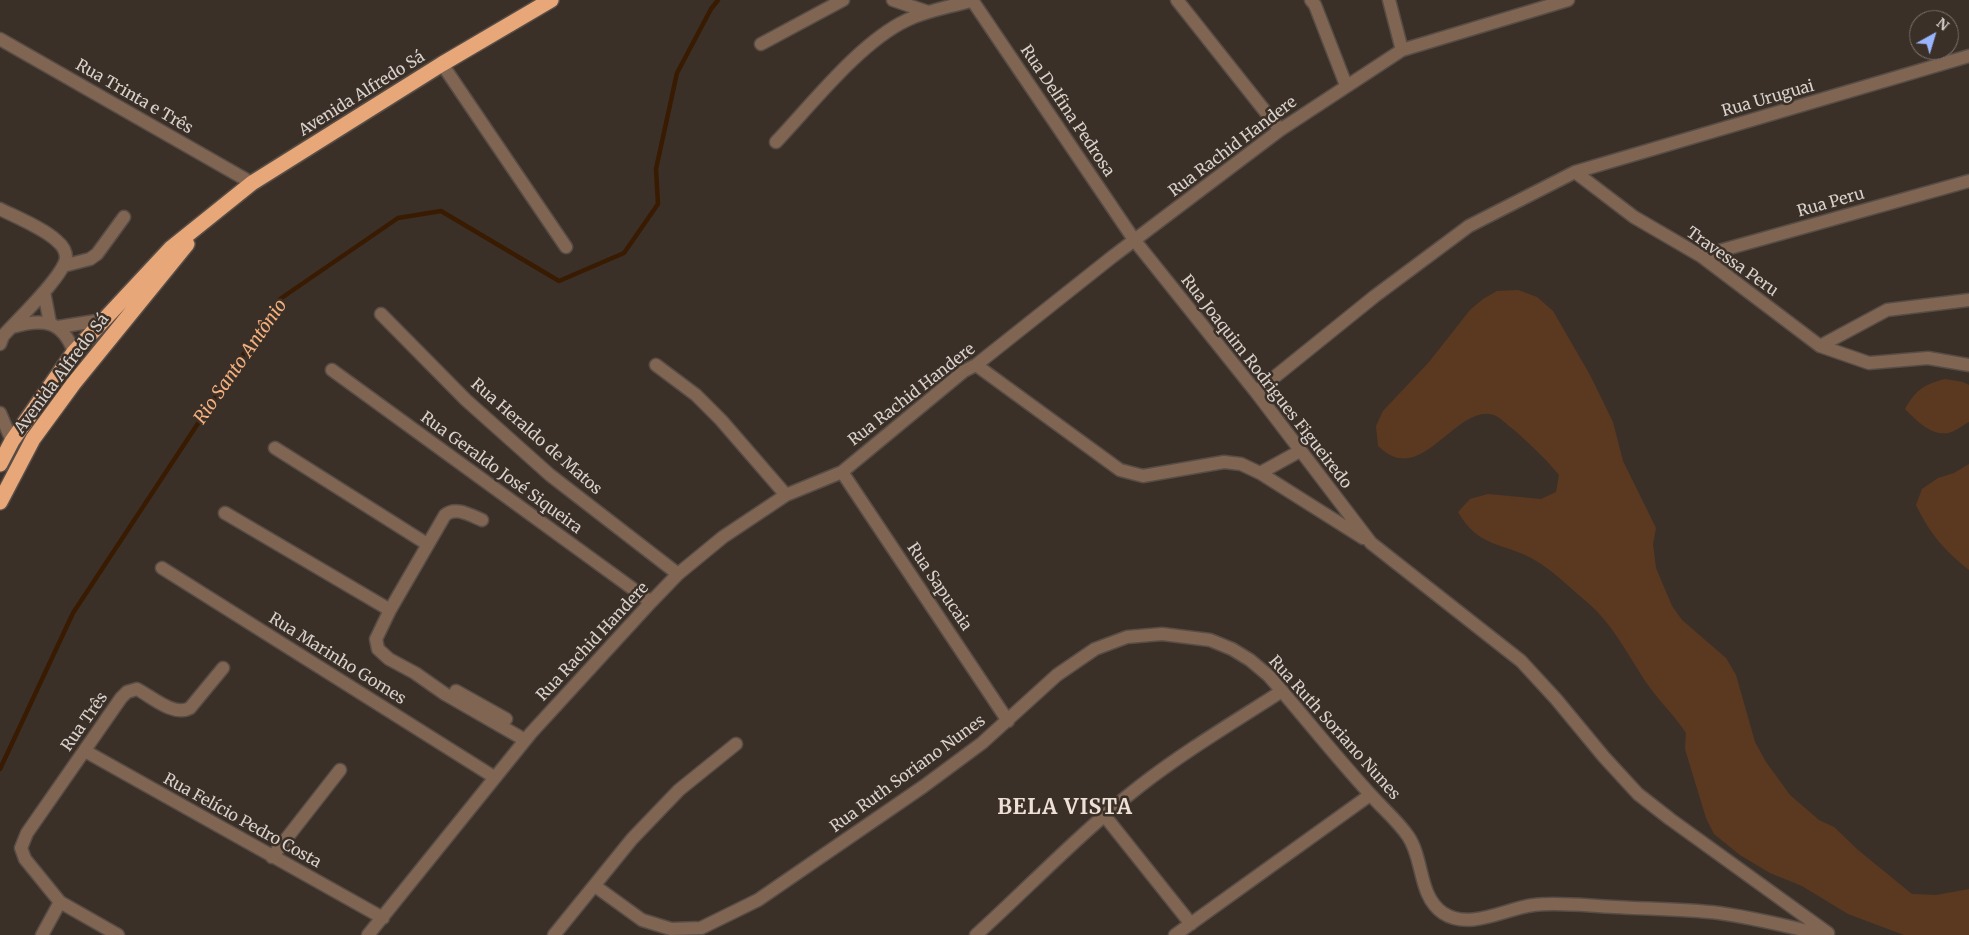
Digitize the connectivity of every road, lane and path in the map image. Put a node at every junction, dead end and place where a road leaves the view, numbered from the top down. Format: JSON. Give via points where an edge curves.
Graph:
{"nodes":[{"id":1,"x":551,"y":0,"type":"edge"},
{"id":2,"x":843,"y":0,"type":"edge"},
{"id":3,"x":892,"y":0,"type":"edge"},
{"id":4,"x":972,"y":0,"type":"edge"},
{"id":5,"x":1177,"y":0,"type":"edge"},
{"id":6,"x":1310,"y":0,"type":"edge"},
{"id":7,"x":1389,"y":0,"type":"edge"},
{"id":8,"x":1568,"y":0,"type":"edge"},
{"id":9,"x":1541,"y":4,"type":"edge"},
{"id":10,"x":928,"y":12,"type":"junction"},
{"id":11,"x":0,"y":39,"type":"edge"},
{"id":12,"x":761,"y":44,"type":"dead end"},
{"id":13,"x":1402,"y":50,"type":"junction"},
{"id":14,"x":1969,"y":56,"type":"edge"},
{"id":15,"x":442,"y":64,"type":"junction"},
{"id":16,"x":1346,"y":85,"type":"junction"},
{"id":17,"x":1280,"y":130,"type":"junction"},
{"id":18,"x":776,"y":142,"type":"dead end"},
{"id":19,"x":1575,"y":172,"type":"junction"},
{"id":20,"x":1969,"y":181,"type":"edge"},
{"id":21,"x":252,"y":183,"type":"junction"},
{"id":22,"x":0,"y":209,"type":"edge"},
{"id":23,"x":124,"y":217,"type":"dead end"},
{"id":24,"x":200,"y":227,"type":"junction"},
{"id":25,"x":1135,"y":240,"type":"junction"},
{"id":26,"x":566,"y":247,"type":"dead end"},
{"id":27,"x":1701,"y":256,"type":"junction"},
{"id":28,"x":64,"y":266,"type":"junction"},
{"id":29,"x":44,"y":292,"type":"junction"},
{"id":30,"x":1969,"y":300,"type":"edge"},
{"id":31,"x":381,"y":314,"type":"dead end"},
{"id":32,"x":102,"y":320,"type":"junction"},
{"id":33,"x":54,"y":325,"type":"junction"},
{"id":34,"x":3,"y":336,"type":"edge"},
{"id":35,"x":1820,"y":346,"type":"junction"},
{"id":36,"x":74,"y":352,"type":"junction"},
{"id":37,"x":656,"y":365,"type":"dead end"},
{"id":38,"x":976,"y":365,"type":"junction"},
{"id":39,"x":1969,"y":365,"type":"edge"},
{"id":40,"x":332,"y":370,"type":"dead end"},
{"id":41,"x":74,"y":383,"type":"junction"},
{"id":42,"x":1256,"y":392,"type":"junction"},
{"id":43,"x":0,"y":413,"type":"edge"},
{"id":44,"x":12,"y":441,"type":"junction"},
{"id":45,"x":275,"y":448,"type":"dead end"},
{"id":46,"x":1300,"y":451,"type":"junction"},
{"id":47,"x":0,"y":464,"type":"edge"},
{"id":48,"x":842,"y":472,"type":"junction"},
{"id":49,"x":1260,"y":473,"type":"junction"},
{"id":50,"x":786,"y":495,"type":"junction"},
{"id":51,"x":0,"y":502,"type":"edge"},
{"id":52,"x":225,"y":513,"type":"dead end"},
{"id":53,"x":482,"y":520,"type":"dead end"},
{"id":54,"x":1371,"y":543,"type":"junction"},
{"id":55,"x":427,"y":544,"type":"junction"},
{"id":56,"x":162,"y":568,"type":"dead end"},
{"id":57,"x":678,"y":574,"type":"junction"},
{"id":58,"x":651,"y":602,"type":"junction"},
{"id":59,"x":390,"y":610,"type":"junction"},
{"id":60,"x":222,"y":668,"type":"dead end"},
{"id":61,"x":1282,"y":691,"type":"junction"},
{"id":62,"x":1008,"y":721,"type":"junction"},
{"id":63,"x":528,"y":737,"type":"junction"},
{"id":64,"x":736,"y":744,"type":"dead end"},
{"id":65,"x":85,"y":751,"type":"junction"},
{"id":66,"x":340,"y":770,"type":"dead end"},
{"id":67,"x":494,"y":777,"type":"junction"},
{"id":68,"x":1370,"y":795,"type":"junction"},
{"id":69,"x":1104,"y":816,"type":"junction"},
{"id":70,"x":272,"y":857,"type":"junction"},
{"id":71,"x":595,"y":886,"type":"junction"},
{"id":72,"x":60,"y":902,"type":"junction"},
{"id":73,"x":383,"y":918,"type":"junction"},
{"id":74,"x":1191,"y":924,"type":"junction"},
{"id":75,"x":42,"y":935,"type":"edge"},
{"id":76,"x":118,"y":935,"type":"edge"},
{"id":77,"x":368,"y":935,"type":"edge"},
{"id":78,"x":554,"y":935,"type":"edge"},
{"id":79,"x":976,"y":935,"type":"edge"},
{"id":80,"x":1176,"y":935,"type":"edge"},
{"id":81,"x":1823,"y":935,"type":"edge"},
{"id":82,"x":1830,"y":935,"type":"edge"}],
"edges":[{"from":1,"to":15,"type":"highway","name":"Avenida Alfredo Sá"},
{"from":2,"to":12,"type":"street"},
{"from":3,"to":10,"type":"street"},
{"from":4,"to":10,"type":"street","name":"Rua Delfina Pedrosa"},
{"from":4,"to":25,"type":"street","name":"Rua Delfina Pedrosa"},
{"from":5,"to":17,"type":"street"},
{"from":6,"to":16,"type":"street","via":[[1315,5]]},
{"from":7,"to":13,"type":"street"},
{"from":8,"to":9,"type":"street","name":"Rua Rachid Handere"},
{"from":9,"to":13,"type":"street","name":"Rua Rachid Handere"},
{"from":10,"to":18,"type":"street","name":"Rua Delfina Pedrosa","via":[[906,21],[853,60]]},
{"from":11,"to":21,"type":"street","name":"Rua Trinta e Três"},
{"from":13,"to":16,"type":"street","name":"Rua Rachid Handere"},
{"from":14,"to":19,"type":"street","name":"Rua Uruguai"},
{"from":15,"to":21,"type":"highway","name":"Avenida Alfredo Sá"},
{"from":15,"to":26,"type":"street"},
{"from":16,"to":17,"type":"street","name":"Rua Rachid Handere"},
{"from":17,"to":25,"type":"street","name":"Rua Rachid Handere"},
{"from":19,"to":27,"type":"street","name":"Travessa Peru","via":[[1634,217]]},
{"from":19,"to":42,"type":"street","name":"Rua Uruguai","via":[[1469,226],[1375,296]]},
{"from":20,"to":27,"type":"street","name":"Rua Peru"},
{"from":21,"to":24,"type":"highway","name":"Avenida Alfredo Sá"},
{"from":22,"to":28,"type":"street","via":[[58,241],[65,251]]},
{"from":23,"to":28,"type":"street","via":[[90,260]]},
{"from":24,"to":32,"type":"highway","name":"Avenida Alfredo Sá","via":[[171,248]]},
{"from":24,"to":41,"type":"highway","name":"Avenida Alfredo Sá"},
{"from":25,"to":38,"type":"street","name":"Rua Rachid Handere"},
{"from":25,"to":42,"type":"street","name":"Rua Joaquim Rodrigues Figueiredo"},
{"from":27,"to":35,"type":"street","name":"Travessa Peru"},
{"from":28,"to":29,"type":"street"},
{"from":29,"to":33,"type":"street"},
{"from":29,"to":34,"type":"street"},
{"from":30,"to":35,"type":"street","via":[[1887,310]]},
{"from":31,"to":57,"type":"street","name":"Rua Heraldo de Matos","via":[[466,400],[550,475]]},
{"from":32,"to":33,"type":"street"},
{"from":32,"to":36,"type":"highway","name":"Avenida Alfredo Sá"},
{"from":33,"to":34,"type":"street","via":[[26,323]]},
{"from":33,"to":36,"type":"street","via":[[65,334]]},
{"from":35,"to":39,"type":"street","name":"Travessa Peru","via":[[1869,363],[1928,358]]},
{"from":36,"to":41,"type":"highway"},
{"from":36,"to":44,"type":"highway","name":"Avenida Alfredo Sá"},
{"from":37,"to":50,"type":"street","via":[[715,414]]},
{"from":38,"to":48,"type":"street","name":"Rua Rachid Handere"},
{"from":38,"to":49,"type":"street","name":"Rua Joaquim Rodrigues Figueiredo","via":[[1120,470],[1143,476],[1224,462],[1241,464]]},
{"from":40,"to":58,"type":"street","name":"Rua Geraldo José Siqueira"},
{"from":41,"to":51,"type":"highway","name":"Avenida Alfredo Sá","via":[[33,439]]},
{"from":42,"to":46,"type":"street","name":"Rua Joaquim Rodrigues Figueiredo"},
{"from":43,"to":44,"type":"street"},
{"from":44,"to":47,"type":"highway","name":"Avenida Alfredo Sá"},
{"from":45,"to":55,"type":"street"},
{"from":46,"to":49,"type":"street"},
{"from":46,"to":54,"type":"street","name":"Rua Joaquim Rodrigues Figueiredo"},
{"from":48,"to":50,"type":"street","name":"Rua Rachid Handere"},
{"from":48,"to":62,"type":"street","name":"Rua Sapucaia"},
{"from":49,"to":54,"type":"street","name":"Rua Joaquim Rodrigues Figueiredo"},
{"from":50,"to":57,"type":"street","name":"Rua Rachid Handere","via":[[723,537]]},
{"from":52,"to":59,"type":"street"},
{"from":53,"to":55,"type":"street","via":[[458,510],[450,511]]},
{"from":54,"to":82,"type":"street","name":"Rua Joaquim Rodrigues Figueiredo","via":[[1521,661],[1638,794]]},
{"from":55,"to":59,"type":"street"},
{"from":56,"to":67,"type":"street","name":"Rua Marinho Gomes"},
{"from":57,"to":58,"type":"street","name":"Rua Rachid Handere"},
{"from":58,"to":63,"type":"street","name":"Rua Rachid Handere"},
{"from":59,"to":63,"type":"street","via":[[376,639],[378,648],[389,659],[445,694]]},
{"from":60,"to":65,"type":"street","name":"Rua Três","via":[[185,711],[177,711],[137,689],[128,692]]},
{"from":61,"to":62,"type":"street","name":"Rua Ruth Soriano Nunes","via":[[1250,660],[1210,640],[1162,634],[1127,637],[1096,649],[1057,675]]},
{"from":61,"to":68,"type":"street","name":"Rua Ruth Soriano Nunes"},
{"from":61,"to":69,"type":"street","via":[[1185,754]]},
{"from":62,"to":71,"type":"street","name":"Rua Ruth Soriano Nunes","via":[[924,786],[758,900],[701,928],[671,929],[642,920]]},
{"from":63,"to":67,"type":"street","name":"Rua Rachid Handere"},
{"from":64,"to":71,"type":"street","via":[[679,790],[632,839]]},
{"from":65,"to":70,"type":"street","name":"Rua Felício Pedro Costa"},
{"from":65,"to":72,"type":"street","name":"Rua Três","via":[[27,833],[21,848],[25,859]]},
{"from":66,"to":70,"type":"street"},
{"from":67,"to":73,"type":"street","name":"Rua Rachid Handere"},
{"from":68,"to":74,"type":"street"},
{"from":68,"to":81,"type":"street","name":"Rua Ruth Soriano Nunes","via":[[1410,837],[1433,904],[1444,914],[1461,921],[1534,905],[1561,904],[1719,913]]},
{"from":69,"to":74,"type":"street"},
{"from":69,"to":79,"type":"street"},
{"from":70,"to":73,"type":"street","name":"Rua Felício Pedro Costa"},
{"from":71,"to":78,"type":"street"},
{"from":72,"to":75,"type":"street"},
{"from":72,"to":76,"type":"street"},
{"from":73,"to":77,"type":"street","name":"Rua Rachid Handere"},
{"from":74,"to":80,"type":"street"}]}
